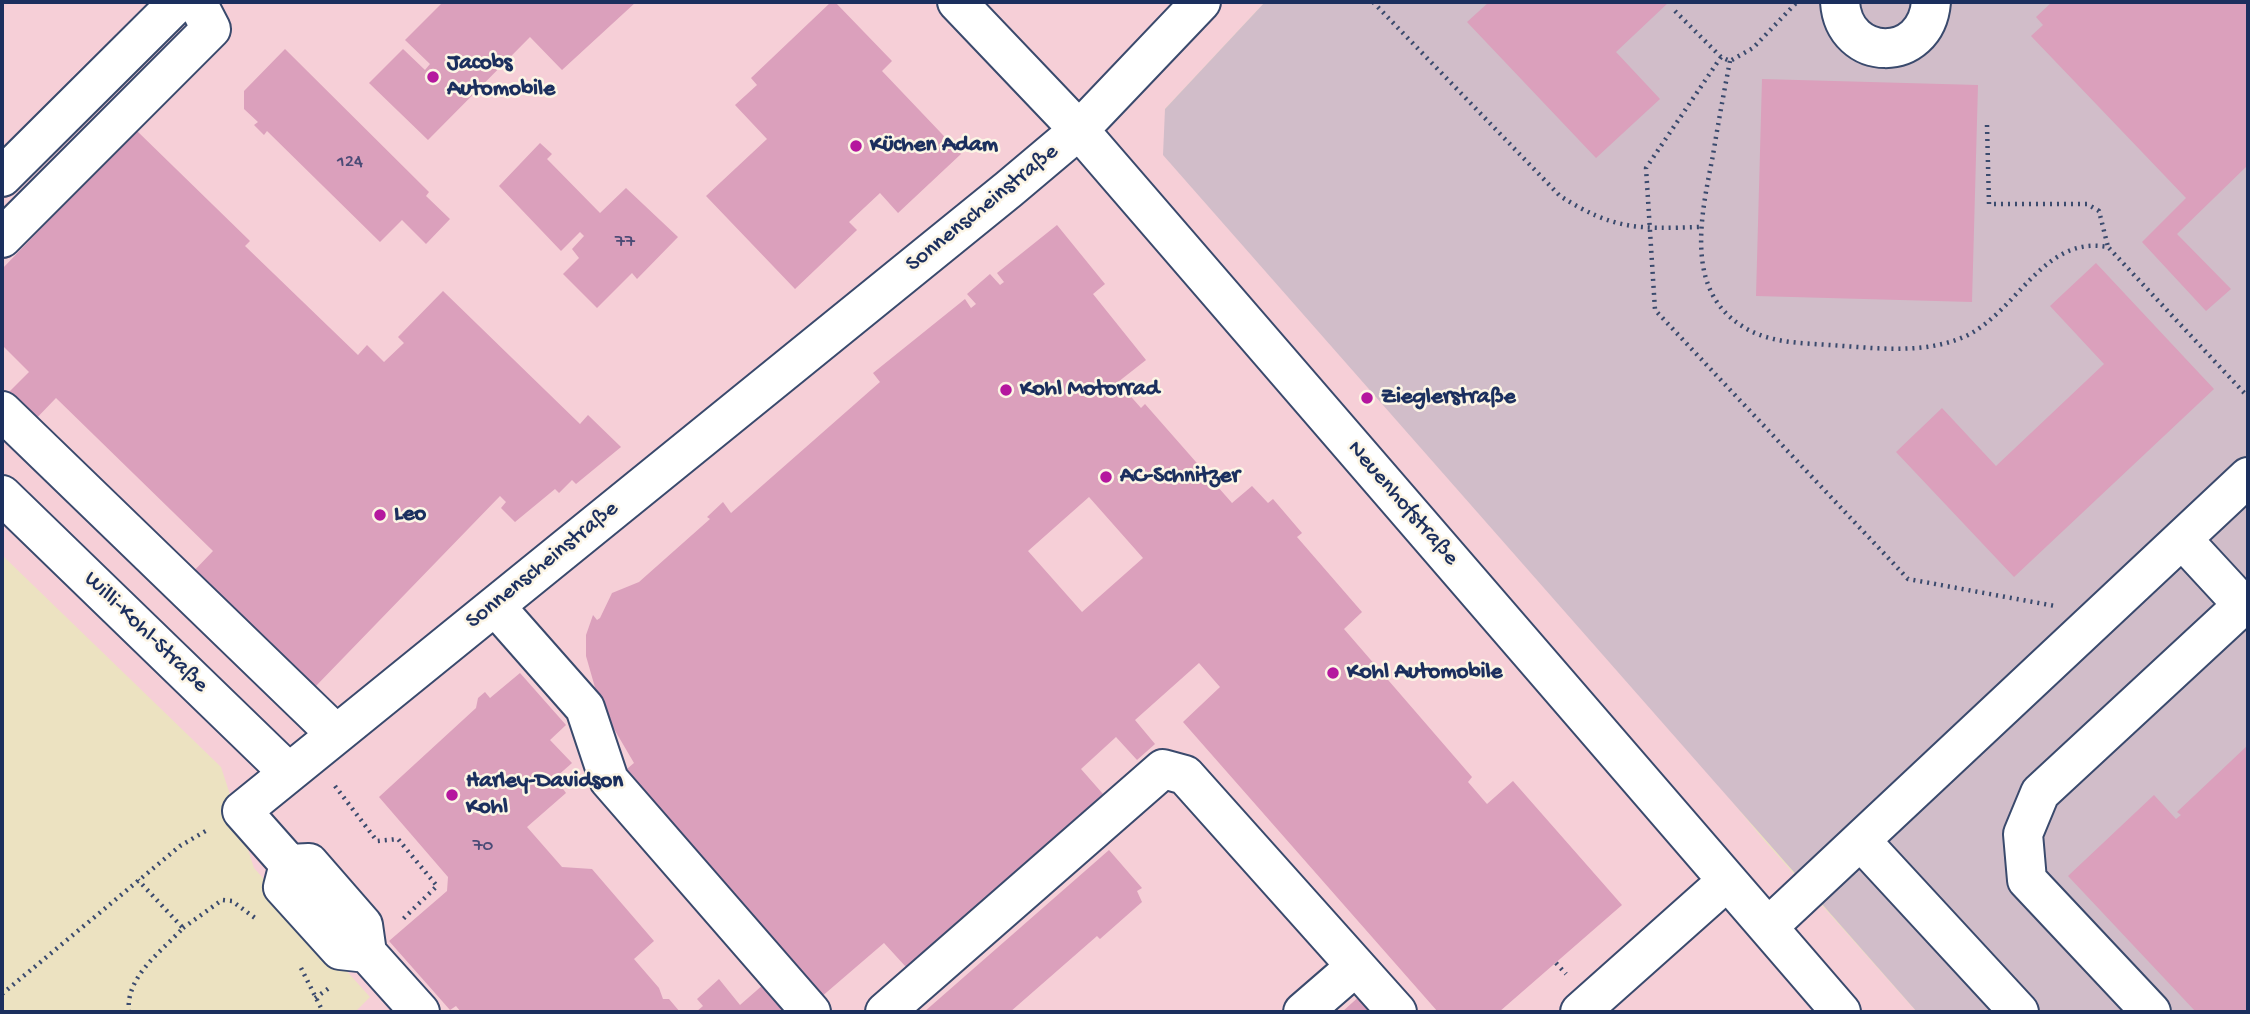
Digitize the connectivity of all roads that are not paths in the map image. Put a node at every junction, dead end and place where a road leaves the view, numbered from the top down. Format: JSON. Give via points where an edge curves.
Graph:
{"nodes":[{"id":1,"x":178,"y":2,"type":"edge"},
{"id":2,"x":197,"y":2,"type":"edge"},
{"id":3,"x":957,"y":2,"type":"edge"},
{"id":4,"x":1201,"y":2,"type":"edge"},
{"id":5,"x":1840,"y":2,"type":"edge"},
{"id":6,"x":1931,"y":2,"type":"edge"},
{"id":7,"x":1079,"y":130,"type":"junction"},
{"id":8,"x":2,"y":177,"type":"edge"},
{"id":9,"x":2,"y":238,"type":"edge"},
{"id":10,"x":2,"y":411,"type":"edge"},
{"id":11,"x":2248,"y":477,"type":"edge"},
{"id":12,"x":2,"y":495,"type":"edge"},
{"id":13,"x":2182,"y":539,"type":"junction"},
{"id":14,"x":495,"y":606,"type":"junction"},
{"id":15,"x":336,"y":734,"type":"junction"},
{"id":16,"x":288,"y":772,"type":"junction"},
{"id":17,"x":1861,"y":841,"type":"junction"},
{"id":18,"x":1727,"y":881,"type":"junction"},
{"id":19,"x":1768,"y":927,"type":"junction"},
{"id":20,"x":1355,"y":967,"type":"junction"},
{"id":21,"x":1574,"y":995,"type":"edge"},
{"id":22,"x":420,"y":1012,"type":"edge"},
{"id":23,"x":811,"y":1012,"type":"edge"},
{"id":24,"x":885,"y":1012,"type":"edge"},
{"id":25,"x":1303,"y":1012,"type":"edge"},
{"id":26,"x":1397,"y":1012,"type":"edge"},
{"id":27,"x":1841,"y":1012,"type":"edge"},
{"id":28,"x":2019,"y":1012,"type":"edge"},
{"id":29,"x":2151,"y":1012,"type":"edge"}],
"edges":[{"from":1,"to":8,"type":"street"},
{"from":2,"to":9,"type":"street","via":[[211,29]]},
{"from":3,"to":7,"type":"street","name":"Neuenhofstraße"},
{"from":4,"to":7,"type":"street"},
{"from":5,"to":6,"type":"street","via":[[1841,15],[1857,39],[1894,48],[1917,36],[1927,23]]},
{"from":7,"to":14,"type":"street","name":"Sonnenscheinstraße"},
{"from":7,"to":18,"type":"street","name":"Neuenhofstraße"},
{"from":10,"to":15,"type":"street"},
{"from":11,"to":13,"type":"street"},
{"from":12,"to":16,"type":"street","name":"Willi-Kohl-Straße"},
{"from":13,"to":17,"type":"street"},
{"from":13,"to":29,"type":"street","via":[[2243,605],[2040,793],[2023,834],[2027,880]]},
{"from":14,"to":15,"type":"street","name":"Sonnenscheinstraße"},
{"from":14,"to":23,"type":"street","via":[[585,708],[608,780]]},
{"from":15,"to":16,"type":"street","name":"Sonnenscheinstraße"},
{"from":16,"to":22,"type":"street","name":"Sonnenscheinstraße","via":[[242,811],[289,864],[283,887],[340,950],[367,953]]},
{"from":17,"to":19,"type":"street"},
{"from":17,"to":28,"type":"street"},
{"from":18,"to":19,"type":"street","name":"Neuenhofstraße"},
{"from":18,"to":21,"type":"street"},
{"from":19,"to":27,"type":"street","name":"Neuenhofstraße"},
{"from":20,"to":24,"type":"street","via":[[1185,775],[1163,769]]},
{"from":20,"to":25,"type":"street"},
{"from":20,"to":26,"type":"street"}]}
